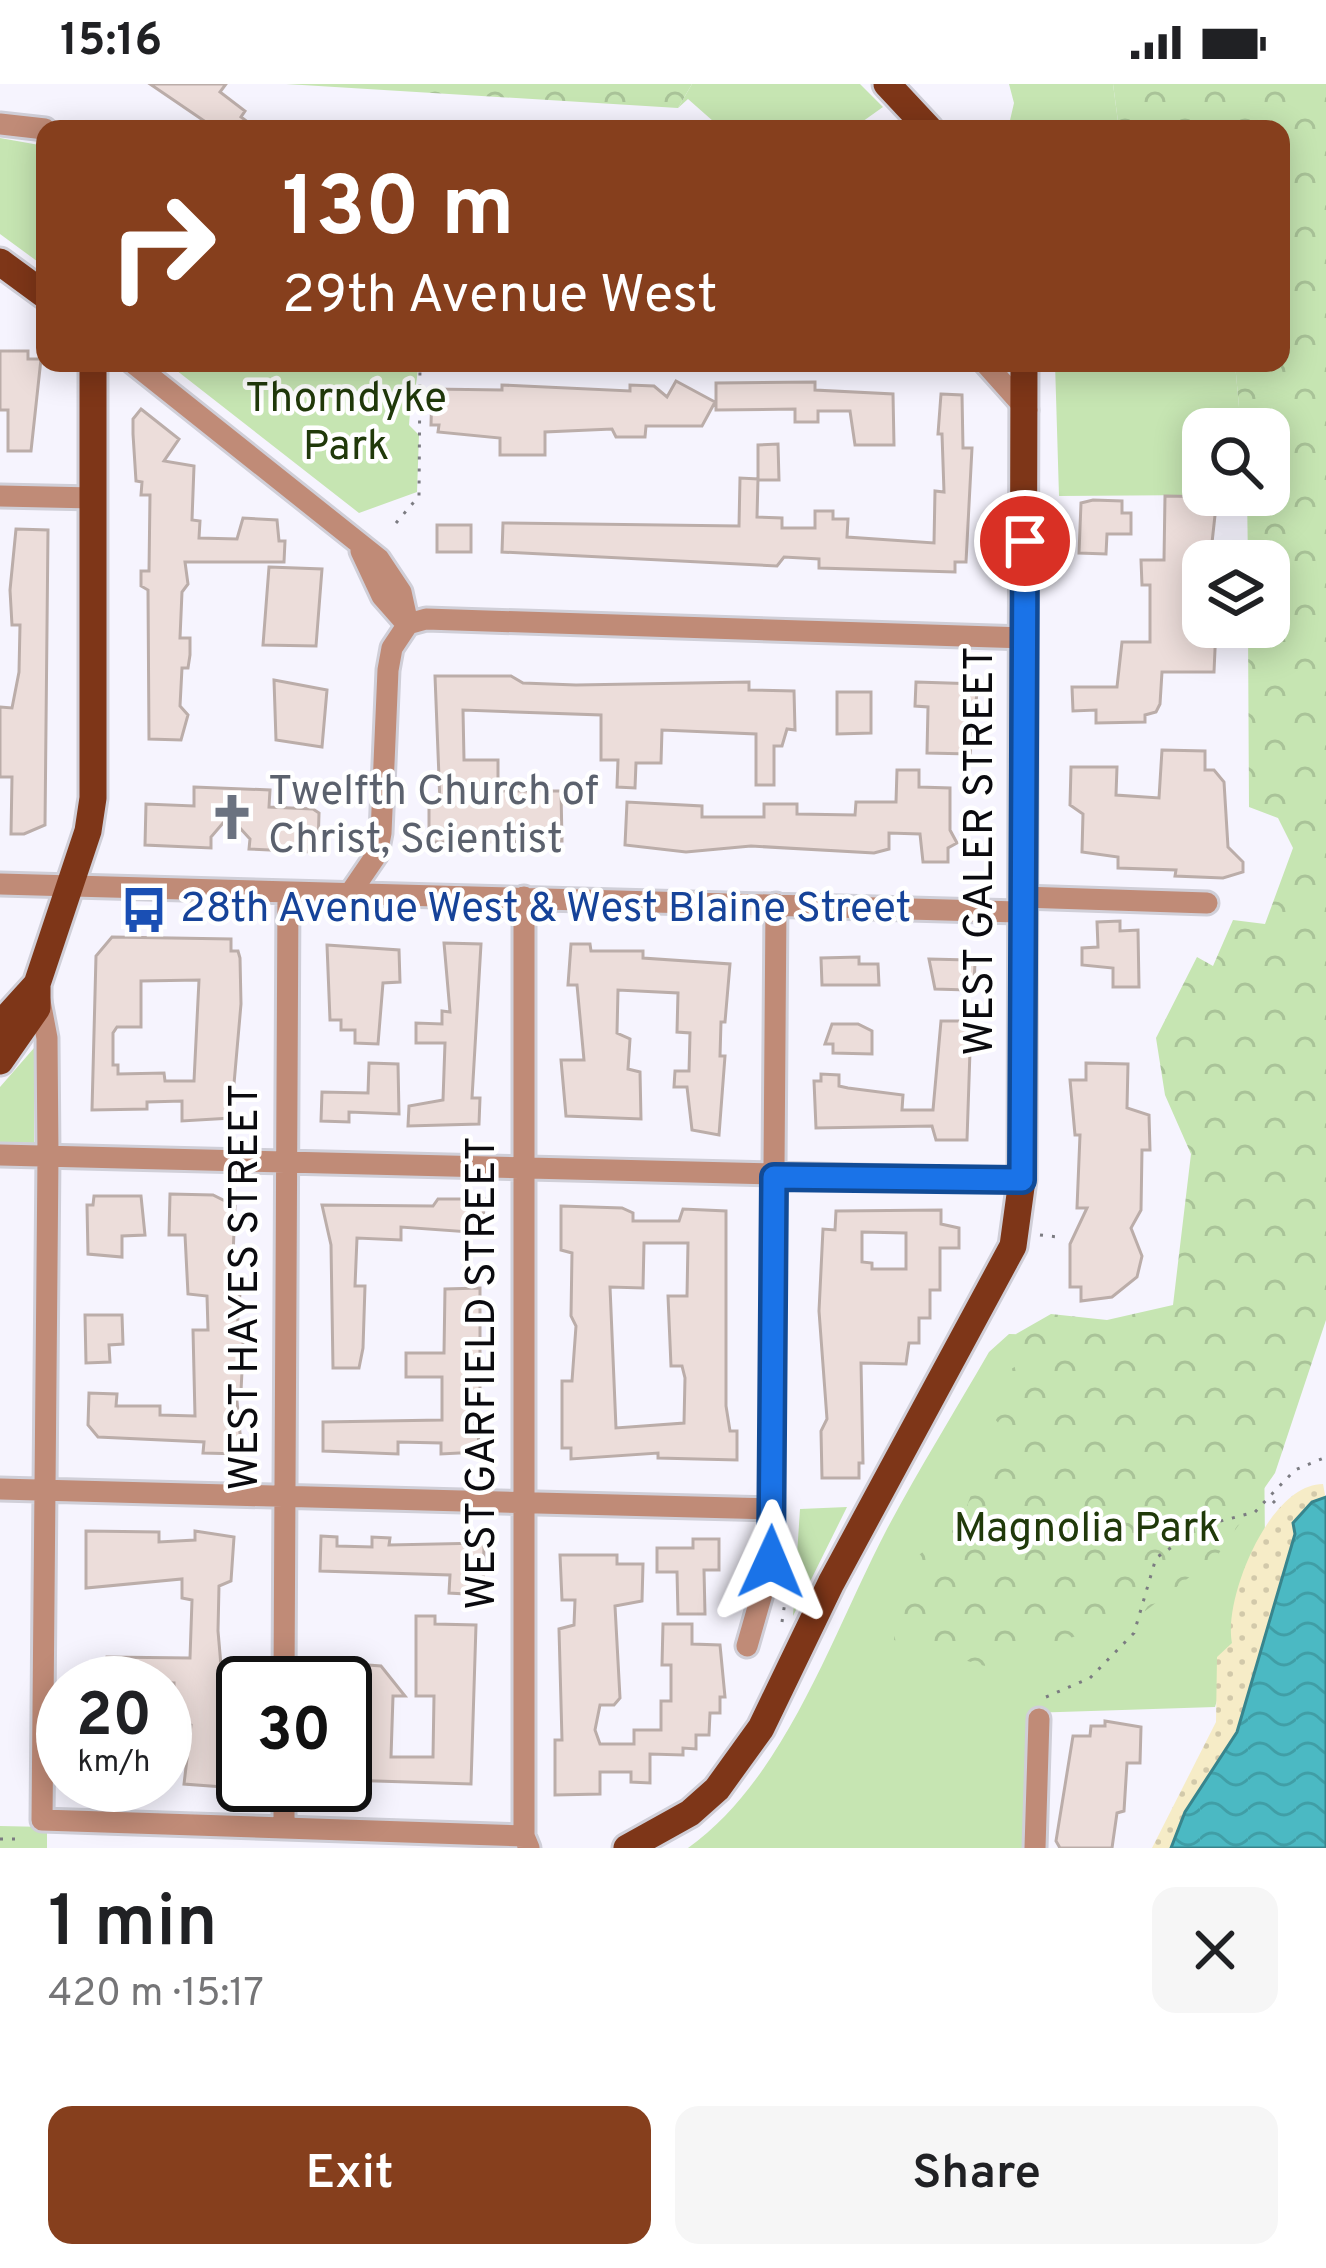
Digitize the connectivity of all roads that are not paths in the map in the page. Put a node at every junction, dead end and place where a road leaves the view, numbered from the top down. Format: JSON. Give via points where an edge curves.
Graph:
{"nodes":[{"id":1,"x":890,"y":86,"type":"edge"},
{"id":2,"x":921,"y":120,"type":"edge"},
{"id":3,"x":0,"y":124,"type":"edge"},
{"id":4,"x":36,"y":129,"type":"edge"},
{"id":5,"x":0,"y":262,"type":"edge"},
{"id":6,"x":36,"y":288,"type":"edge"},
{"id":7,"x":93,"y":372,"type":"edge"},
{"id":8,"x":144,"y":372,"type":"edge"},
{"id":9,"x":993,"y":372,"type":"edge"},
{"id":10,"x":1025,"y":372,"type":"edge"},
{"id":11,"x":1027,"y":410,"type":"junction"},
{"id":12,"x":0,"y":496,"type":"edge"},
{"id":13,"x":94,"y":498,"type":"junction"},
{"id":14,"x":407,"y":624,"type":"junction"},
{"id":15,"x":1024,"y":638,"type":"junction"},
{"id":16,"x":0,"y":884,"type":"edge"},
{"id":17,"x":70,"y":886,"type":"junction"},
{"id":18,"x":287,"y":892,"type":"junction"},
{"id":19,"x":351,"y":892,"type":"junction"},
{"id":20,"x":524,"y":897,"type":"junction"},
{"id":21,"x":1013,"y":899,"type":"junction"},
{"id":22,"x":1207,"y":903,"type":"dead end"},
{"id":23,"x":776,"y":904,"type":"junction"},
{"id":24,"x":37,"y":984,"type":"junction"},
{"id":25,"x":0,"y":1025,"type":"edge"},
{"id":26,"x":0,"y":1061,"type":"edge"},
{"id":27,"x":0,"y":1155,"type":"edge"},
{"id":28,"x":48,"y":1155,"type":"junction"},
{"id":29,"x":284,"y":1162,"type":"junction"},
{"id":30,"x":526,"y":1169,"type":"junction"},
{"id":31,"x":774,"y":1177,"type":"junction"},
{"id":32,"x":1022,"y":1180,"type":"junction"},
{"id":33,"x":0,"y":1489,"type":"edge"},
{"id":34,"x":42,"y":1490,"type":"junction"},
{"id":35,"x":285,"y":1493,"type":"junction"},
{"id":36,"x":525,"y":1501,"type":"junction"},
{"id":37,"x":772,"y":1509,"type":"junction"},
{"id":38,"x":747,"y":1646,"type":"dead end"},
{"id":39,"x":284,"y":1656,"type":"edge"},
{"id":40,"x":1040,"y":1719,"type":"road end"},
{"id":41,"x":284,"y":1812,"type":"edge"},
{"id":42,"x":284,"y":1828,"type":"junction"},
{"id":43,"x":526,"y":1842,"type":"edge"},
{"id":44,"x":627,"y":1848,"type":"edge"},
{"id":45,"x":1035,"y":1848,"type":"edge"}],
"edges":[{"from":1,"to":2,"type":"main road"},
{"from":3,"to":4,"type":"street"},
{"from":5,"to":6,"type":"main road"},
{"from":7,"to":13,"type":"main road"},
{"from":8,"to":14,"type":"street","via":[[356,540],[382,596]]},
{"from":9,"to":11,"type":"street"},
{"from":10,"to":11,"type":"main road"},
{"from":11,"to":15,"type":"main road","name":"WEST GALER STREET"},
{"from":12,"to":13,"type":"street"},
{"from":13,"to":17,"type":"main road","via":[[93,798]]},
{"from":14,"to":15,"type":"street"},
{"from":14,"to":19,"type":"street","via":[[388,670],[377,854]]},
{"from":15,"to":21,"type":"main road","name":"WEST GALER STREET"},
{"from":16,"to":17,"type":"street"},
{"from":17,"to":18,"type":"street"},
{"from":17,"to":24,"type":"main road"},
{"from":18,"to":19,"type":"street"},
{"from":18,"to":29,"type":"street","name":"WEST HAYES STREET"},
{"from":19,"to":20,"type":"street"},
{"from":20,"to":23,"type":"street"},
{"from":20,"to":30,"type":"street","name":"WEST GARFIELD STREET"},
{"from":21,"to":22,"type":"street"},
{"from":21,"to":23,"type":"street"},
{"from":21,"to":32,"type":"main road","name":"WEST GALER STREET"},
{"from":23,"to":31,"type":"street"},
{"from":24,"to":25,"type":"main road"},
{"from":24,"to":26,"type":"main road","via":[[37,1008]]},
{"from":24,"to":28,"type":"street","via":[[47,1038]]},
{"from":27,"to":28,"type":"street"},
{"from":28,"to":29,"type":"street"},
{"from":28,"to":34,"type":"street"},
{"from":29,"to":30,"type":"street"},
{"from":29,"to":35,"type":"street","name":"WEST HAYES STREET"},
{"from":30,"to":31,"type":"street"},
{"from":30,"to":36,"type":"street","name":"WEST GARFIELD STREET"},
{"from":31,"to":32,"type":"street"},
{"from":31,"to":37,"type":"street"},
{"from":32,"to":44,"type":"main road","name":"WEST GALER STREET","via":[[1030,1227],[1012,1246],[831,1583],[761,1728],[717,1789]]},
{"from":33,"to":34,"type":"street"},
{"from":34,"to":35,"type":"street"},
{"from":34,"to":42,"type":"street","via":[[42,1820]]},
{"from":35,"to":36,"type":"street"},
{"from":35,"to":39,"type":"street","name":"WEST HAYES STREET"},
{"from":36,"to":37,"type":"street"},
{"from":36,"to":43,"type":"street","name":"WEST GARFIELD STREET"},
{"from":37,"to":38,"type":"street","via":[[771,1562]]},
{"from":40,"to":45,"type":"street"},
{"from":41,"to":42,"type":"street"},
{"from":42,"to":43,"type":"street"}]}
